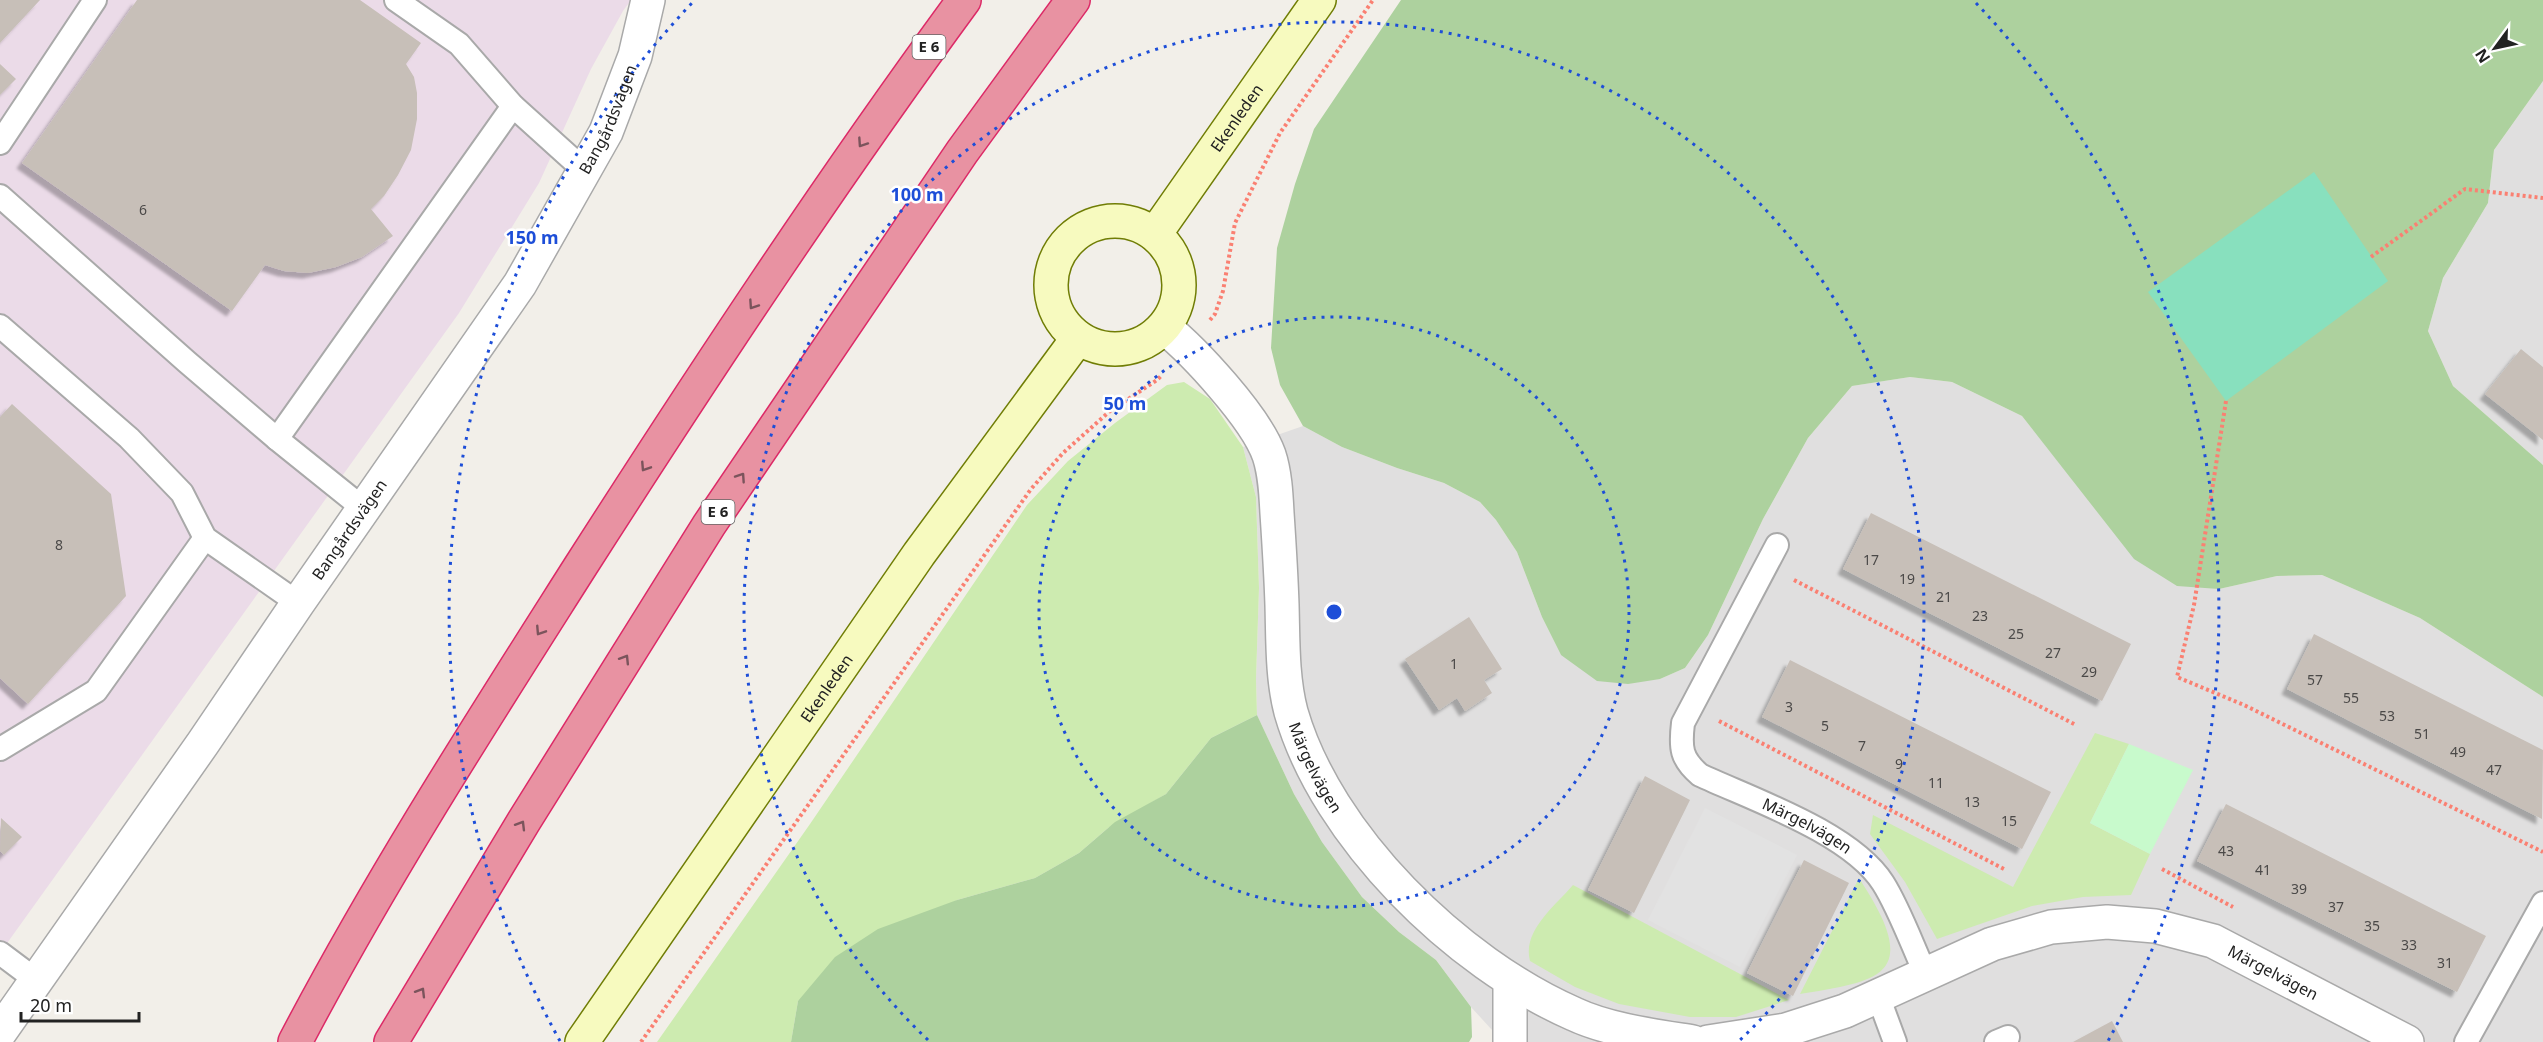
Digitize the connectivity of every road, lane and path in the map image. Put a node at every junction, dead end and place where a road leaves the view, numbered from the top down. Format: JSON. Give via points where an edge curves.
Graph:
{"nodes":[{"id":1,"x":95,"y":0,"type":"edge"},
{"id":2,"x":396,"y":0,"type":"edge"},
{"id":3,"x":648,"y":0,"type":"edge"},
{"id":4,"x":964,"y":0,"type":"edge"},
{"id":5,"x":1073,"y":0,"type":"edge"},
{"id":6,"x":1319,"y":0,"type":"edge"},
{"id":7,"x":1373,"y":0,"type":"edge"},
{"id":8,"x":513,"y":106,"type":"junction"},
{"id":9,"x":0,"y":143,"type":"edge"},
{"id":10,"x":584,"y":170,"type":"junction"},
{"id":11,"x":0,"y":196,"type":"edge"},
{"id":12,"x":2543,"y":198,"type":"edge"},
{"id":13,"x":1155,"y":234,"type":"junction"},
{"id":14,"x":2371,"y":257,"type":"dead end"},
{"id":15,"x":0,"y":326,"type":"edge"},
{"id":16,"x":1175,"y":337,"type":"junction"},
{"id":17,"x":1078,"y":338,"type":"junction"},
{"id":18,"x":2226,"y":401,"type":"dead end"},
{"id":19,"x":277,"y":439,"type":"junction"},
{"id":20,"x":364,"y":509,"type":"junction"},
{"id":21,"x":206,"y":538,"type":"junction"},
{"id":22,"x":1777,"y":544,"type":"dead end"},
{"id":23,"x":1766,"y":566,"type":"junction"},
{"id":24,"x":298,"y":603,"type":"junction"},
{"id":25,"x":1692,"y":706,"type":"junction"},
{"id":26,"x":2076,"y":725,"type":"dead end"},
{"id":27,"x":0,"y":749,"type":"edge"},
{"id":28,"x":2543,"y":852,"type":"edge"},
{"id":29,"x":2004,"y":869,"type":"dead end"},
{"id":30,"x":2543,"y":903,"type":"edge"},
{"id":31,"x":0,"y":953,"type":"edge"},
{"id":32,"x":1926,"y":975,"type":"junction"},
{"id":33,"x":329,"y":978,"type":"junction"},
{"id":34,"x":36,"y":980,"type":"junction"},
{"id":35,"x":1510,"y":981,"type":"junction"},
{"id":36,"x":1878,"y":996,"type":"junction"},
{"id":37,"x":0,"y":1032,"type":"edge"},
{"id":38,"x":286,"y":1042,"type":"edge"},
{"id":39,"x":295,"y":1042,"type":"edge"},
{"id":40,"x":391,"y":1042,"type":"edge"},
{"id":41,"x":582,"y":1042,"type":"edge"},
{"id":42,"x":641,"y":1042,"type":"edge"},
{"id":43,"x":1510,"y":1042,"type":"edge"},
{"id":44,"x":1693,"y":1042,"type":"edge"},
{"id":45,"x":1708,"y":1042,"type":"edge"},
{"id":46,"x":1895,"y":1042,"type":"edge"},
{"id":47,"x":2407,"y":1042,"type":"edge"},
{"id":48,"x":2466,"y":1042,"type":"edge"}],
"edges":[{"from":1,"to":9,"type":"lane"},
{"from":2,"to":8,"type":"lane","via":[[459,44]]},
{"from":3,"to":10,"type":"street","name":"Bangårdsvägen","via":[[635,56],[606,132]]},
{"from":4,"to":33,"type":"highway","number":"E 6","one_way":true,"via":[[895,95],[645,467],[445,779]]},
{"from":40,"to":5,"type":"highway","number":"E 6","one_way":true,"via":[[709,525],[962,152]]},
{"from":6,"to":13,"type":"street","name":"Ekenleden"},
{"from":7,"to":16,"type":"path","via":[[1280,133],[1235,223],[1215,314]]},
{"from":8,"to":10,"type":"lane"},
{"from":8,"to":19,"type":"lane"},
{"from":10,"to":20,"type":"street","name":"Bangårdsvägen","via":[[520,284]]},
{"from":11,"to":19,"type":"lane"},
{"from":12,"to":14,"type":"path","via":[[2465,189]]},
{"from":13,"to":16,"type":"street","via":[[1169,249],[1178,268]]},
{"from":13,"to":17,"type":"street","via":[[1137,224],[1117,221],[1078,232],[1064,246],[1054,264],[1054,305],[1063,323]]},
{"from":15,"to":21,"type":"lane","via":[[129,438],[182,493]]},
{"from":16,"to":17,"type":"street","via":[[1114,350]]},
{"from":16,"to":35,"type":"street","name":"Märgelvägen","via":[[1251,421],[1269,454],[1280,558],[1283,662],[1291,711],[1328,798],[1409,897],[1441,928]]},
{"from":16,"to":42,"type":"path","via":[[1157,380],[1110,411],[1063,453],[1031,489]]},
{"from":17,"to":41,"type":"street","name":"Ekenleden","via":[[919,554]]},
{"from":18,"to":28,"type":"path","via":[[2194,606],[2177,677],[2244,705]]},
{"from":19,"to":20,"type":"lane"},
{"from":20,"to":24,"type":"street","name":"Bangårdsvägen"},
{"from":21,"to":24,"type":"lane"},
{"from":21,"to":27,"type":"lane","via":[[96,691]]},
{"from":22,"to":23,"type":"lane","name":"Märgelvägen"},
{"from":23,"to":25,"type":"lane","name":"Märgelvägen"},
{"from":23,"to":26,"type":"path"},
{"from":24,"to":34,"type":"street","name":"Bangårdsvägen"},
{"from":25,"to":29,"type":"path"},
{"from":25,"to":32,"type":"lane","name":"Märgelvägen","via":[[1683,723],[1680,744],[1688,764],[1700,775],[1847,846],[1865,861],[1884,884]]},
{"from":30,"to":48,"type":"lane"},
{"from":31,"to":34,"type":"lane"},
{"from":32,"to":36,"type":"street","name":"Märgelvägen"},
{"from":32,"to":47,"type":"street","name":"Märgelvägen","via":[[1992,944],[2051,927],[2108,922],[2155,926],[2212,941]]},
{"from":33,"to":38,"type":"highway","number":"E 6"},
{"from":33,"to":39,"type":"highway","number":"E 6"},
{"from":34,"to":37,"type":"street","name":"Bangårdsvägen"},
{"from":35,"to":43,"type":"street"},
{"from":35,"to":44,"type":"street","name":"Märgelvägen","via":[[1576,1015]]},
{"from":36,"to":45,"type":"street","name":"Märgelvägen","via":[[1786,1030]]},
{"from":36,"to":46,"type":"lane"}]}
